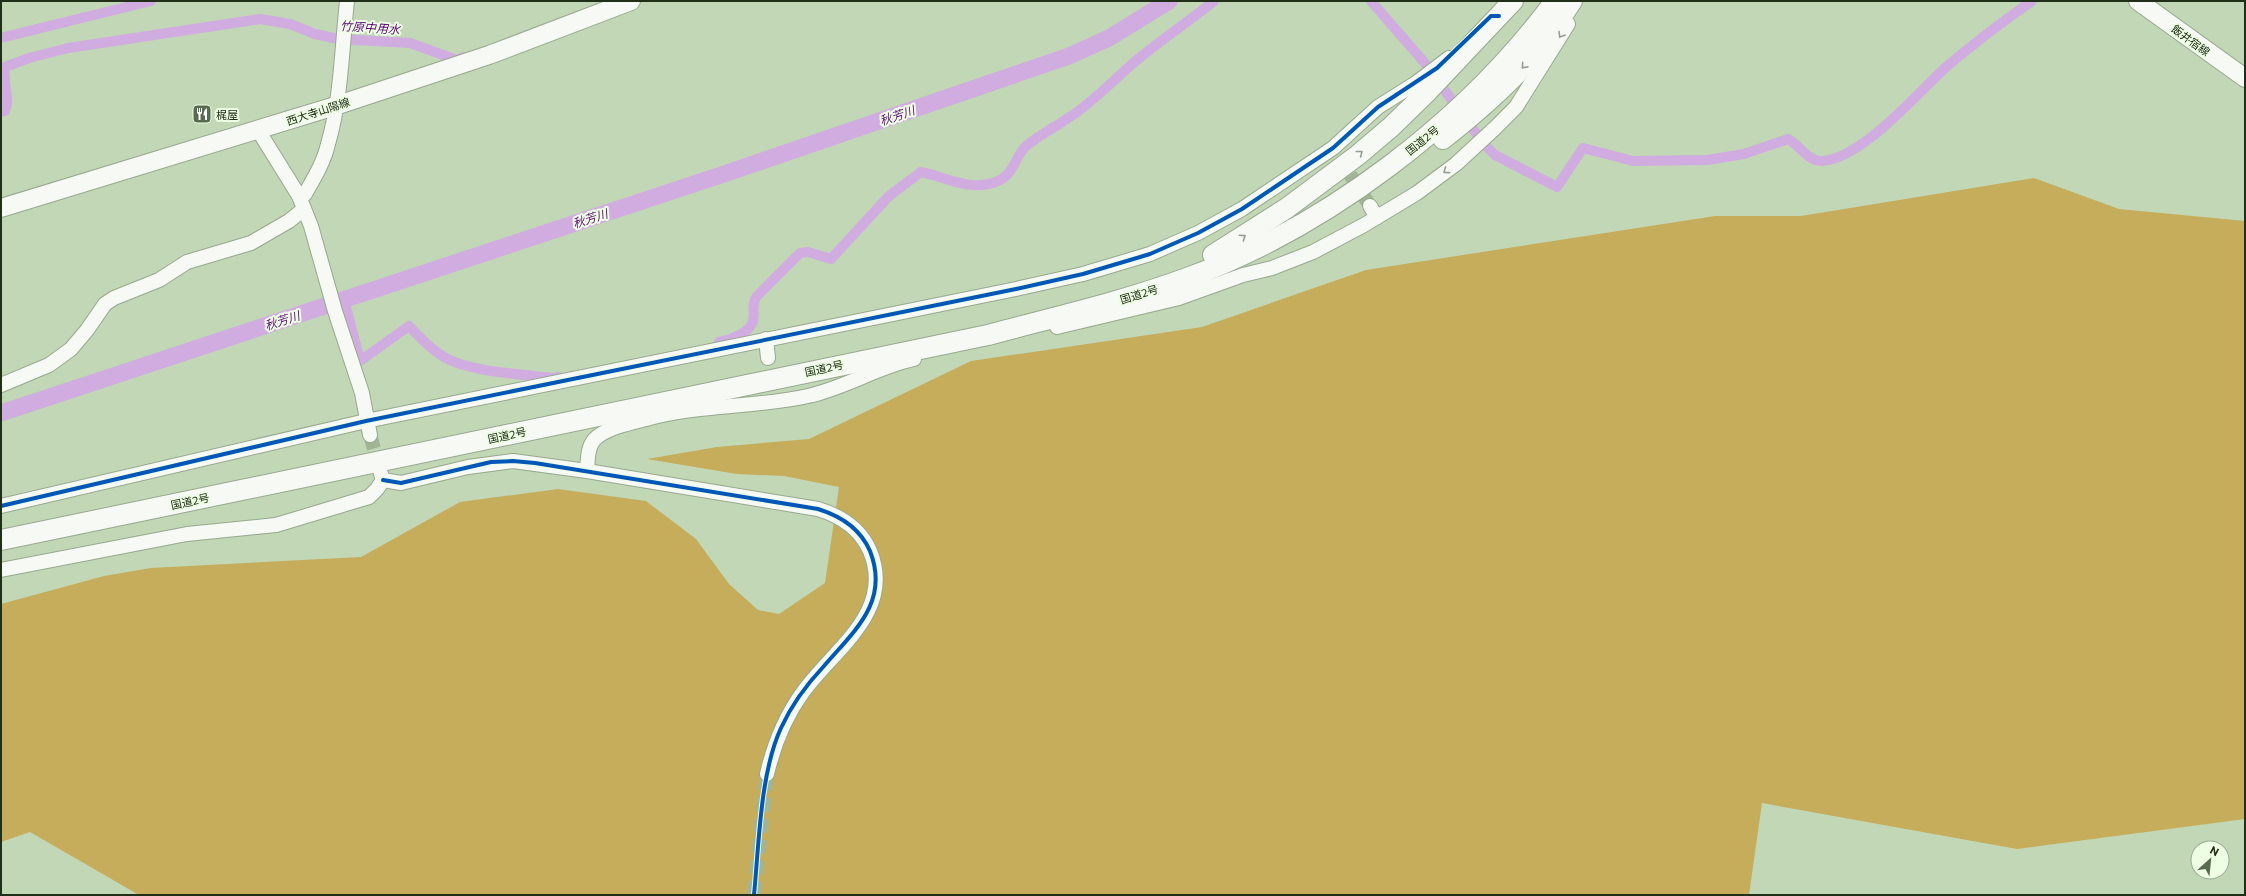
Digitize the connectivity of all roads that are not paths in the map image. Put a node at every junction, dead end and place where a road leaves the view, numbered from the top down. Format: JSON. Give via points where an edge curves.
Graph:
{"nodes":[{"id":1,"x":347,"y":1,"type":"edge"},
{"id":2,"x":631,"y":1,"type":"edge"},
{"id":3,"x":1513,"y":1,"type":"edge"},
{"id":4,"x":1555,"y":1,"type":"edge"},
{"id":5,"x":1572,"y":1,"type":"edge"},
{"id":6,"x":1580,"y":1,"type":"edge"},
{"id":7,"x":2138,"y":1,"type":"edge"},
{"id":8,"x":2245,"y":78,"type":"edge"},
{"id":9,"x":1422,"y":87,"type":"junction"},
{"id":10,"x":1474,"y":104,"type":"junction"},
{"id":11,"x":335,"y":106,"type":"junction"},
{"id":12,"x":258,"y":130,"type":"junction"},
{"id":13,"x":301,"y":203,"type":"junction"},
{"id":14,"x":1,"y":208,"type":"edge"},
{"id":15,"x":1135,"y":296,"type":"junction"},
{"id":16,"x":766,"y":339,"type":"junction"},
{"id":17,"x":768,"y":358,"type":"dead end"},
{"id":18,"x":1,"y":385,"type":"edge"},
{"id":19,"x":773,"y":388,"type":"dead end"},
{"id":20,"x":777,"y":402,"type":"junction"},
{"id":21,"x":366,"y":421,"type":"junction"},
{"id":22,"x":370,"y":435,"type":"tunnel mouth"},
{"id":23,"x":587,"y":471,"type":"junction"},
{"id":24,"x":1,"y":506,"type":"edge"},
{"id":25,"x":1,"y":540,"type":"edge"},
{"id":26,"x":1,"y":570,"type":"edge"},
{"id":27,"x":766,"y":774,"type":"tunnel mouth"}],
"edges":[{"from":1,"to":11,"type":"street"},
{"from":2,"to":11,"type":"main road","name":"西大寺山陽線","via":[[489,55]]},
{"from":3,"to":9,"type":"highway"},
{"from":4,"to":10,"type":"highway"},
{"from":5,"to":10,"type":"highway","one_way":true,"via":[[1530,59]]},
{"from":6,"to":20,"type":"street","one_way":true,"via":[[1516,107],[1495,128],[1456,164],[1417,193],[1374,211],[1319,249],[1292,262],[1243,275],[1180,298],[904,362],[842,387]]},
{"from":7,"to":8,"type":"main road","name":"飯井宿線"},
{"from":15,"to":9,"type":"highway","one_way":true,"via":[[1220,252],[1287,208],[1392,127]]},
{"from":9,"to":16,"type":"street","via":[[1378,107],[1336,153],[1198,233],[1150,254],[1083,274],[1016,289]]},
{"from":10,"to":15,"type":"highway","name":"国道2号","via":[[1453,122],[1314,218],[1230,260]]},
{"from":11,"to":12,"type":"main road","name":"西大寺山陽線"},
{"from":11,"to":13,"type":"street","via":[[328,145],[320,168]]},
{"from":12,"to":13,"type":"street"},
{"from":12,"to":14,"type":"main road","name":"西大寺山陽線"},
{"from":13,"to":18,"type":"street","via":[[289,221],[252,243],[187,262],[159,280],[114,298],[105,304],[71,349],[48,365]]},
{"from":13,"to":21,"type":"street","via":[[362,393]]},
{"from":15,"to":25,"type":"highway","name":"国道2号","via":[[988,335]]},
{"from":16,"to":17,"type":"street"},
{"from":16,"to":21,"type":"street"},
{"from":19,"to":20,"type":"street"},
{"from":20,"to":23,"type":"street","via":[[666,413],[619,426],[597,437],[589,448]]},
{"from":21,"to":22,"type":"street"},
{"from":21,"to":24,"type":"street"},
{"from":23,"to":26,"type":"street","via":[[513,461],[468,467],[401,483],[381,474],[377,490],[369,497],[276,525],[187,534]]},
{"from":23,"to":27,"type":"street","via":[[818,509],[847,522],[867,544],[876,573],[876,586],[866,617],[822,668],[791,711],[774,745]]}]}
